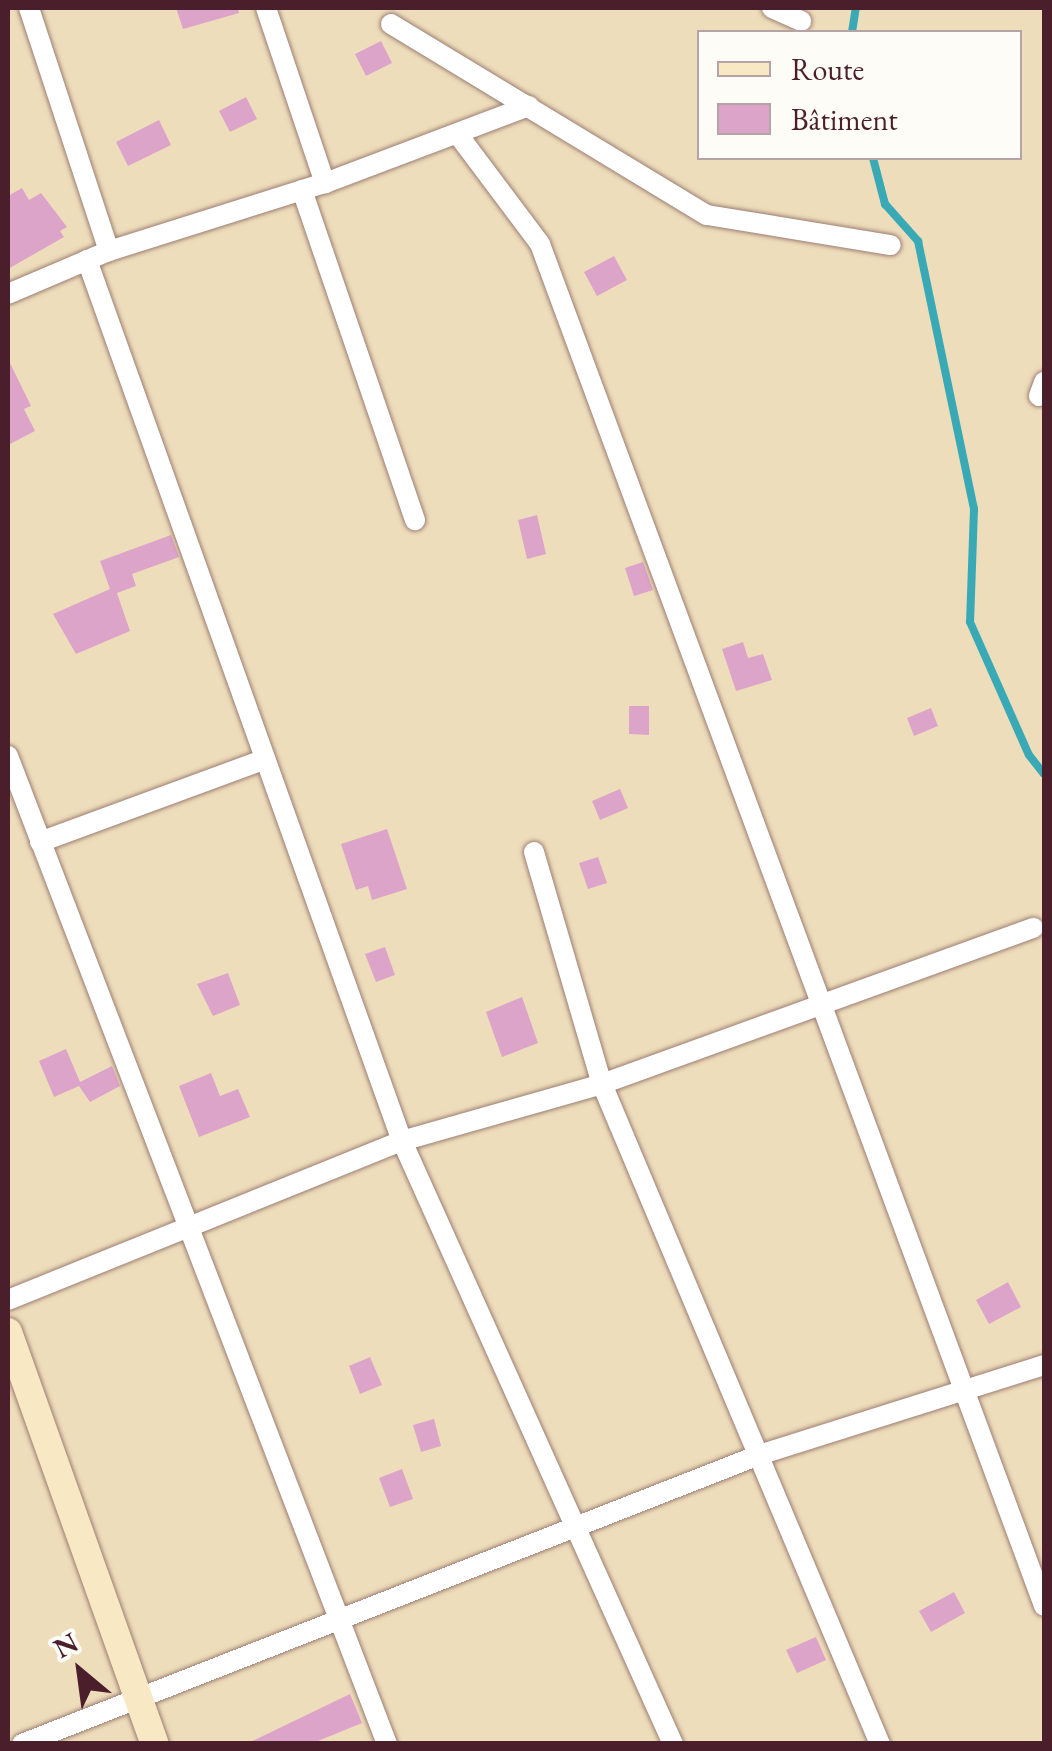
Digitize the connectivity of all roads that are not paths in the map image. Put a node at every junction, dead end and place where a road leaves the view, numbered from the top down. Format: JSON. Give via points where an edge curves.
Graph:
{"nodes":[{"id":1,"x":29,"y":8,"type":"edge"},
{"id":2,"x":266,"y":8,"type":"edge"},
{"id":3,"x":772,"y":8,"type":"edge"},
{"id":4,"x":801,"y":21,"type":"dead end"},
{"id":5,"x":391,"y":24,"type":"dead end"},
{"id":6,"x":529,"y":106,"type":"junction"},
{"id":7,"x":459,"y":136,"type":"junction"},
{"id":8,"x":326,"y":183,"type":"junction"},
{"id":9,"x":302,"y":190,"type":"junction"},
{"id":10,"x":890,"y":245,"type":"dead end"},
{"id":11,"x":109,"y":251,"type":"junction"},
{"id":12,"x":86,"y":260,"type":"junction"},
{"id":13,"x":8,"y":294,"type":"edge"},
{"id":14,"x":414,"y":520,"type":"dead end"},
{"id":15,"x":8,"y":756,"type":"edge"},
{"id":16,"x":265,"y":759,"type":"junction"},
{"id":17,"x":40,"y":842,"type":"junction"},
{"id":18,"x":534,"y":852,"type":"dead end"},
{"id":19,"x":1034,"y":928,"type":"dead end"},
{"id":20,"x":826,"y":1004,"type":"junction"},
{"id":21,"x":602,"y":1084,"type":"junction"},
{"id":22,"x":402,"y":1142,"type":"junction"},
{"id":23,"x":187,"y":1226,"type":"junction"},
{"id":24,"x":8,"y":1300,"type":"edge"},
{"id":25,"x":8,"y":1332,"type":"edge"},
{"id":26,"x":1044,"y":1365,"type":"edge"},
{"id":27,"x":968,"y":1388,"type":"junction"},
{"id":28,"x":759,"y":1455,"type":"junction"},
{"id":29,"x":572,"y":1527,"type":"junction"},
{"id":30,"x":1044,"y":1606,"type":"edge"},
{"id":31,"x":337,"y":1617,"type":"junction"},
{"id":32,"x":136,"y":1694,"type":"junction"},
{"id":33,"x":22,"y":1744,"type":"edge"},
{"id":34,"x":155,"y":1744,"type":"edge"},
{"id":35,"x":387,"y":1744,"type":"edge"},
{"id":36,"x":673,"y":1744,"type":"edge"},
{"id":37,"x":880,"y":1744,"type":"edge"}],
"edges":[{"from":1,"to":11,"type":"street"},
{"from":2,"to":8,"type":"street"},
{"from":3,"to":4,"type":"street"},
{"from":5,"to":6,"type":"street"},
{"from":6,"to":7,"type":"street"},
{"from":6,"to":10,"type":"street","via":[[707,216]]},
{"from":7,"to":8,"type":"street"},
{"from":7,"to":20,"type":"street","via":[[540,244]]},
{"from":8,"to":9,"type":"street"},
{"from":9,"to":11,"type":"street"},
{"from":9,"to":14,"type":"street"},
{"from":11,"to":12,"type":"street"},
{"from":12,"to":13,"type":"street"},
{"from":12,"to":16,"type":"street"},
{"from":15,"to":17,"type":"street"},
{"from":16,"to":17,"type":"street"},
{"from":16,"to":22,"type":"street"},
{"from":17,"to":23,"type":"street"},
{"from":18,"to":21,"type":"street"},
{"from":19,"to":20,"type":"street"},
{"from":20,"to":21,"type":"street"},
{"from":20,"to":27,"type":"street"},
{"from":21,"to":22,"type":"street"},
{"from":21,"to":28,"type":"street"},
{"from":22,"to":23,"type":"street"},
{"from":22,"to":29,"type":"street"},
{"from":23,"to":24,"type":"street"},
{"from":23,"to":31,"type":"street"},
{"from":25,"to":32,"type":"street"},
{"from":26,"to":27,"type":"street"},
{"from":27,"to":28,"type":"street"},
{"from":27,"to":30,"type":"street"},
{"from":28,"to":29,"type":"street"},
{"from":28,"to":37,"type":"street"},
{"from":29,"to":31,"type":"street"},
{"from":29,"to":36,"type":"street"},
{"from":31,"to":32,"type":"street"},
{"from":31,"to":35,"type":"street"},
{"from":32,"to":33,"type":"street"},
{"from":32,"to":34,"type":"street"}]}
